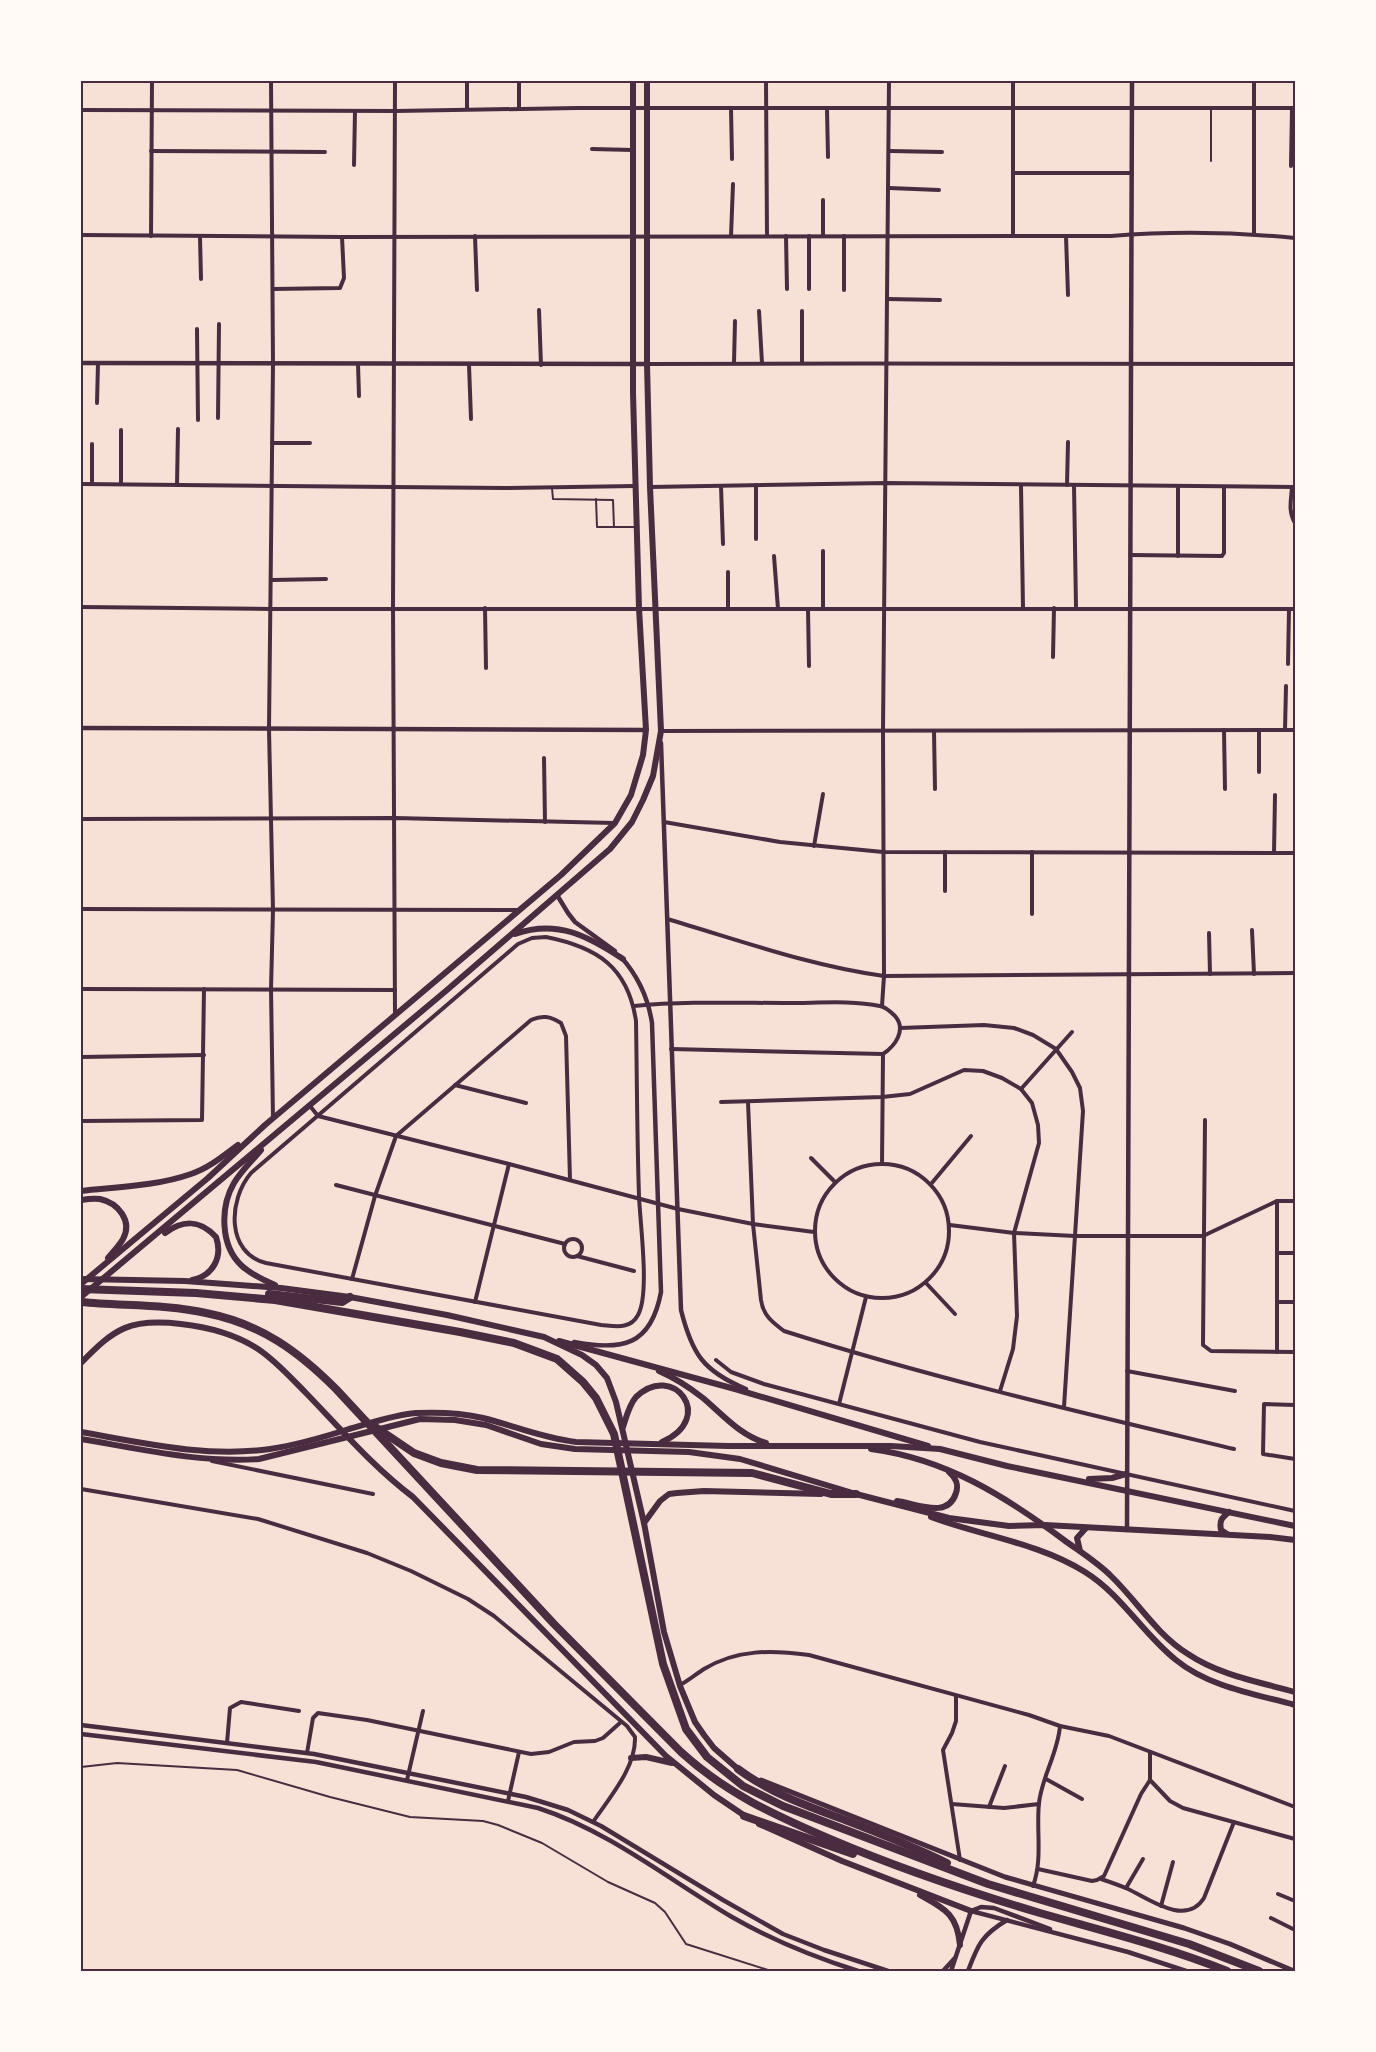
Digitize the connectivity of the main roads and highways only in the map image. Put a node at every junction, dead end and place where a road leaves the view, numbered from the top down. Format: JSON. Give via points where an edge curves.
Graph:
{"nodes":[{"id":1,"x":633,"y":81,"type":"edge"},
{"id":2,"x":647,"y":81,"type":"edge"},
{"id":3,"x":508,"y":936,"type":"junction"},
{"id":4,"x":623,"y":959,"type":"road end"},
{"id":5,"x":265,"y":1125,"type":"junction"},
{"id":6,"x":274,"y":1135,"type":"junction"},
{"id":7,"x":81,"y":1191,"type":"edge"},
{"id":8,"x":81,"y":1200,"type":"edge"},
{"id":9,"x":128,"y":1259,"type":"junction"},
{"id":10,"x":100,"y":1268,"type":"junction"},
{"id":11,"x":81,"y":1279,"type":"edge"},
{"id":12,"x":185,"y":1281,"type":"junction"},
{"id":13,"x":81,"y":1284,"type":"edge"},
{"id":14,"x":281,"y":1287,"type":"junction"},
{"id":15,"x":81,"y":1289,"type":"edge"},
{"id":16,"x":91,"y":1289,"type":"junction"},
{"id":17,"x":81,"y":1297,"type":"edge"},
{"id":18,"x":244,"y":1297,"type":"junction"},
{"id":19,"x":350,"y":1298,"type":"junction"},
{"id":20,"x":81,"y":1304,"type":"edge"},
{"id":21,"x":544,"y":1337,"type":"junction"},
{"id":22,"x":81,"y":1363,"type":"edge"},
{"id":23,"x":648,"y":1365,"type":"junction"},
{"id":24,"x":363,"y":1418,"type":"junction"},
{"id":25,"x":622,"y":1429,"type":"junction"},
{"id":26,"x":81,"y":1432,"type":"edge"},
{"id":27,"x":334,"y":1438,"type":"junction"},
{"id":28,"x":81,"y":1441,"type":"edge"},
{"id":29,"x":659,"y":1443,"type":"junction"},
{"id":30,"x":794,"y":1446,"type":"junction"},
{"id":31,"x":847,"y":1446,"type":"junction"},
{"id":32,"x":940,"y":1449,"type":"junction"},
{"id":33,"x":942,"y":1467,"type":"junction"},
{"id":34,"x":1126,"y":1474,"type":"road end"},
{"id":35,"x":1062,"y":1477,"type":"junction"},
{"id":36,"x":831,"y":1494,"type":"junction"},
{"id":37,"x":856,"y":1494,"type":"junction"},
{"id":38,"x":873,"y":1498,"type":"junction"},
{"id":39,"x":906,"y":1507,"type":"junction"},
{"id":40,"x":1229,"y":1512,"type":"junction"},
{"id":41,"x":644,"y":1523,"type":"junction"},
{"id":42,"x":1045,"y":1525,"type":"junction"},
{"id":43,"x":1295,"y":1526,"type":"edge"},
{"id":44,"x":1086,"y":1528,"type":"junction"},
{"id":45,"x":1228,"y":1535,"type":"junction"},
{"id":46,"x":1295,"y":1540,"type":"edge"},
{"id":47,"x":1080,"y":1552,"type":"junction"},
{"id":48,"x":1295,"y":1692,"type":"edge"},
{"id":49,"x":1295,"y":1705,"type":"edge"},
{"id":50,"x":631,"y":1758,"type":"road end"},
{"id":51,"x":676,"y":1764,"type":"junction"},
{"id":52,"x":738,"y":1769,"type":"junction"},
{"id":53,"x":744,"y":1816,"type":"junction"},
{"id":54,"x":901,"y":1867,"type":"junction"},
{"id":55,"x":898,"y":1883,"type":"junction"},
{"id":56,"x":988,"y":1884,"type":"junction"},
{"id":57,"x":971,"y":1911,"type":"road end"},
{"id":58,"x":960,"y":1945,"type":"road end"},
{"id":59,"x":1227,"y":1971,"type":"edge"},
{"id":60,"x":1259,"y":1971,"type":"edge"},
{"id":61,"x":1294,"y":1971,"type":"edge"}],
"edges":[{"from":1,"to":5,"type":"main road","via":[[635,486],[646,730],[631,795],[615,823],[561,875]]},
{"from":2,"to":3,"type":"main road","via":[[647,364],[661,731],[653,776],[632,822],[610,849]]},
{"from":3,"to":4,"type":"main road","via":[[543,927],[568,930]]},
{"from":3,"to":6,"type":"main road"},
{"from":5,"to":7,"type":"main road","via":[[214,1163],[192,1174]]},
{"from":5,"to":10,"type":"main road"},
{"from":6,"to":9,"type":"main road"},
{"from":6,"to":14,"type":"main road","via":[[235,1180],[224,1224],[228,1244],[242,1266]]},
{"from":8,"to":10,"type":"main road","via":[[98,1198],[113,1203],[126,1221],[124,1238]]},
{"from":9,"to":12,"type":"main road","via":[[176,1225],[202,1226],[216,1237],[219,1252],[215,1266],[204,1276]]},
{"from":9,"to":16,"type":"main road"},
{"from":10,"to":13,"type":"main road"},
{"from":11,"to":12,"type":"main road"},
{"from":12,"to":14,"type":"main road"},
{"from":14,"to":19,"type":"main road"},
{"from":15,"to":18,"type":"highway"},
{"from":16,"to":17,"type":"main road"},
{"from":16,"to":20,"type":"main road"},
{"from":18,"to":19,"type":"highway","via":[[254,1293],[342,1302]]},
{"from":18,"to":56,"type":"highway","via":[[344,1310],[514,1343],[557,1359],[570,1369],[596,1398],[614,1434],[663,1665],[686,1730],[707,1757],[743,1786],[783,1806]]},
{"from":19,"to":21,"type":"main road"},
{"from":20,"to":24,"type":"highway","via":[[207,1313],[249,1326],[308,1361]]},
{"from":21,"to":23,"type":"main road"},
{"from":21,"to":25,"type":"main road","via":[[582,1355],[602,1372],[616,1402]]},
{"from":22,"to":51,"type":"main road","via":[[109,1336],[150,1321],[205,1327],[259,1350],[413,1497]]},
{"from":23,"to":30,"type":"main road","via":[[679,1380],[746,1436]]},
{"from":23,"to":32,"type":"main road"},
{"from":24,"to":36,"type":"highway","via":[[414,1453],[477,1470],[752,1473]]},
{"from":24,"to":54,"type":"highway","via":[[554,1624],[701,1770],[774,1815]]},
{"from":25,"to":29,"type":"main road","via":[[635,1398],[656,1386],[667,1385],[685,1400],[688,1414],[680,1432]]},
{"from":25,"to":41,"type":"main road"},
{"from":26,"to":27,"type":"main road","via":[[218,1453]]},
{"from":27,"to":28,"type":"main road","via":[[259,1459],[232,1461]]},
{"from":27,"to":29,"type":"main road","via":[[385,1418],[457,1413],[554,1439]]},
{"from":27,"to":37,"type":"main road","via":[[420,1419],[456,1420],[486,1425],[542,1444],[594,1451],[689,1452],[740,1459]]},
{"from":29,"to":30,"type":"main road"},
{"from":30,"to":31,"type":"main road"},
{"from":31,"to":32,"type":"main road"},
{"from":31,"to":33,"type":"main road","via":[[892,1452]]},
{"from":32,"to":35,"type":"main road"},
{"from":33,"to":38,"type":"main road","via":[[957,1481],[955,1496],[946,1508]]},
{"from":33,"to":42,"type":"main road","via":[[988,1489]]},
{"from":34,"to":35,"type":"main road","via":[[1105,1479]]},
{"from":35,"to":40,"type":"main road"},
{"from":36,"to":37,"type":"highway"},
{"from":36,"to":41,"type":"main road","via":[[669,1494]]},
{"from":37,"to":38,"type":"main road"},
{"from":38,"to":39,"type":"main road"},
{"from":39,"to":42,"type":"main road","via":[[988,1524]]},
{"from":39,"to":49,"type":"main road","via":[[957,1527],[1052,1554],[1087,1574],[1120,1601],[1190,1670],[1227,1686]]},
{"from":40,"to":43,"type":"main road"},
{"from":40,"to":45,"type":"main road","via":[[1220,1524]]},
{"from":41,"to":52,"type":"main road","via":[[664,1632],[680,1686],[704,1735]]},
{"from":42,"to":44,"type":"main road"},
{"from":42,"to":47,"type":"main road"},
{"from":44,"to":45,"type":"main road"},
{"from":44,"to":47,"type":"main road","via":[[1077,1538]]},
{"from":45,"to":46,"type":"main road"},
{"from":47,"to":48,"type":"main road","via":[[1110,1575],[1157,1630],[1188,1655],[1220,1670]]},
{"from":50,"to":51,"type":"main road"},
{"from":51,"to":53,"type":"main road"},
{"from":52,"to":56,"type":"highway","via":[[774,1792],[923,1852]]},
{"from":52,"to":61,"type":"main road","via":[[960,1860],[1033,1886],[1184,1928]]},
{"from":53,"to":54,"type":"highway"},
{"from":53,"to":55,"type":"main road"},
{"from":54,"to":59,"type":"highway"},
{"from":55,"to":57,"type":"main road"},
{"from":55,"to":58,"type":"main road","via":[[944,1908],[955,1921]]},
{"from":56,"to":60,"type":"highway","via":[[1145,1930]]}]}
